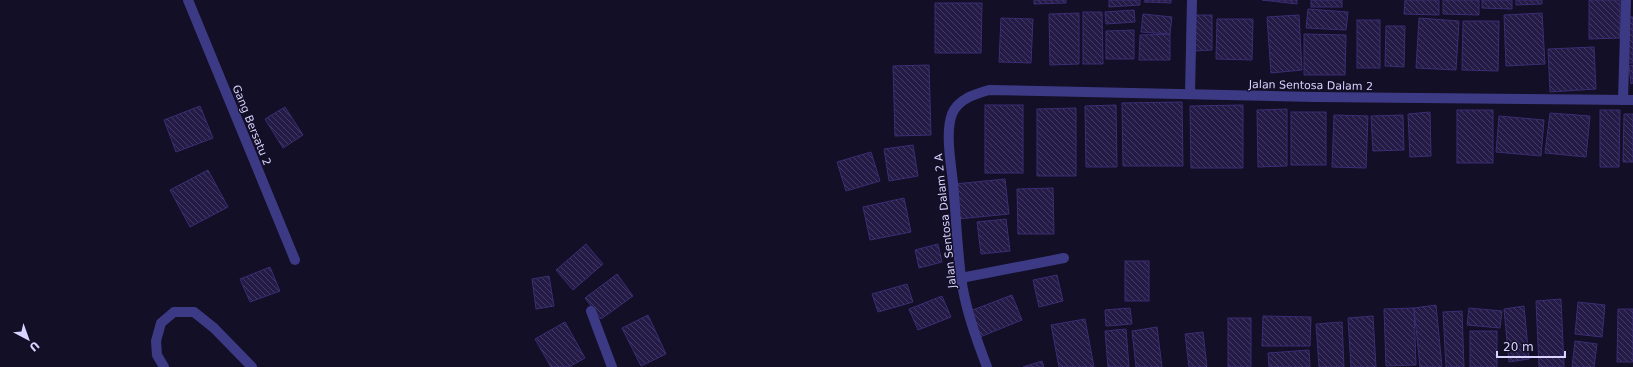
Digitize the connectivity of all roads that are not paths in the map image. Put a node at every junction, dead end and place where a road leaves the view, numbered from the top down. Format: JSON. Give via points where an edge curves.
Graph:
{"nodes":[{"id":1,"x":188,"y":0,"type":"edge"},
{"id":2,"x":1192,"y":0,"type":"edge"},
{"id":3,"x":1626,"y":0,"type":"edge"},
{"id":4,"x":989,"y":90,"type":"joint"},
{"id":5,"x":1190,"y":94,"type":"junction"},
{"id":6,"x":1628,"y":100,"type":"edge"},
{"id":7,"x":1064,"y":258,"type":"dead end"},
{"id":8,"x":295,"y":260,"type":"dead end"},
{"id":9,"x":961,"y":278,"type":"junction"},
{"id":10,"x":591,"y":311,"type":"dead end"},
{"id":11,"x":164,"y":367,"type":"edge"},
{"id":12,"x":252,"y":367,"type":"edge"},
{"id":13,"x":612,"y":367,"type":"edge"},
{"id":14,"x":987,"y":367,"type":"edge"}],
"edges":[{"from":1,"to":8,"type":"street","name":"Gang Bersatu 2"},
{"from":2,"to":5,"type":"street"},
{"from":3,"to":6,"type":"street"},
{"from":4,"to":5,"type":"street","name":"Jalan Sentosa Dalam 2"},
{"from":4,"to":9,"type":"street","name":"Jalan Sentosa Dalam 2 A","via":[[962,101],[953,113],[949,126]]},
{"from":5,"to":6,"type":"street","name":"Jalan Sentosa Dalam 2","via":[[1315,98]]},
{"from":7,"to":9,"type":"street"},
{"from":9,"to":14,"type":"street","name":"Jalan Sentosa Dalam 2 A","via":[[975,335]]},
{"from":10,"to":13,"type":"street"},
{"from":11,"to":12,"type":"street","via":[[158,355],[156,341],[161,323],[174,312],[194,312],[214,328]]}]}
